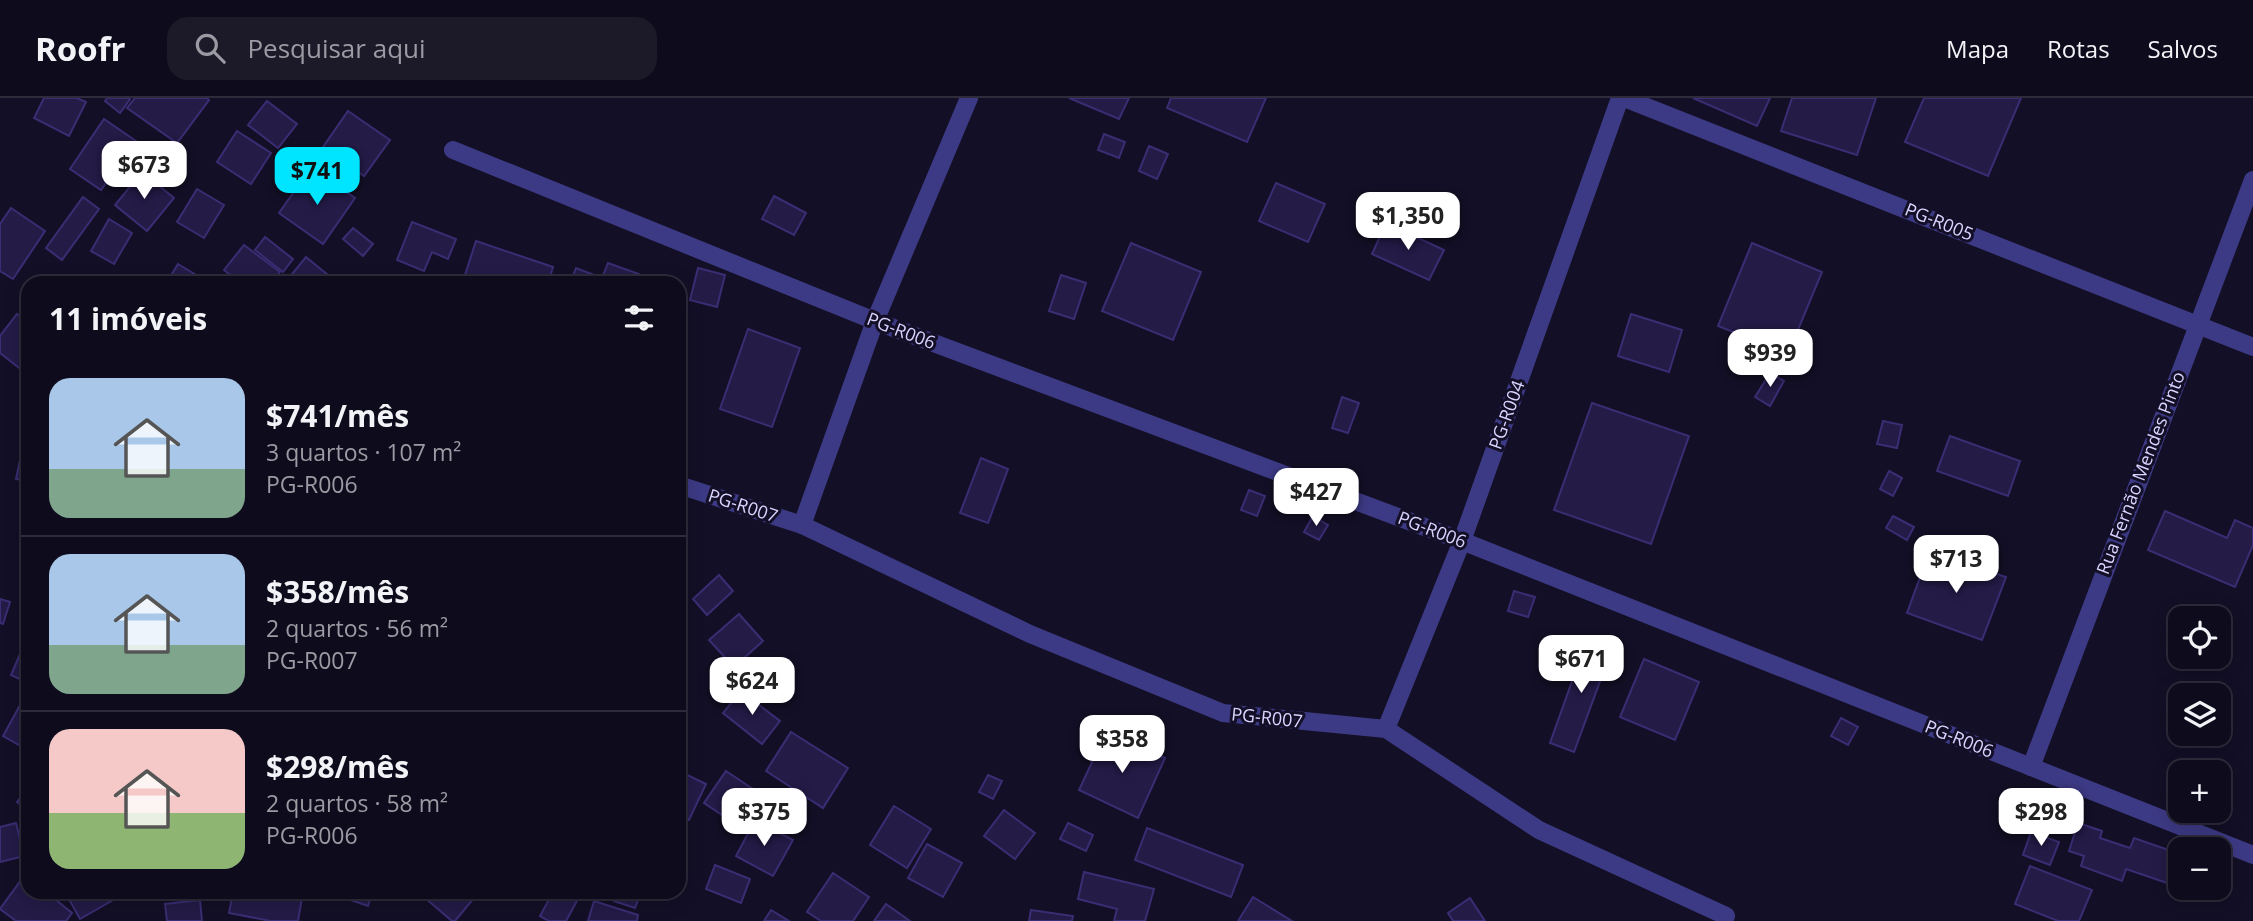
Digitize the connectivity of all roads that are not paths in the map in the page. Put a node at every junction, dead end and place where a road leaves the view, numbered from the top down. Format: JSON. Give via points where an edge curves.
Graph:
{"nodes":[{"id":1,"x":969,"y":98,"type":"edge"},
{"id":2,"x":1622,"y":98,"type":"edge"},
{"id":3,"x":453,"y":150,"type":"dead end"},
{"id":4,"x":2253,"y":180,"type":"edge"},
{"id":5,"x":875,"y":321,"type":"junction"},
{"id":6,"x":2197,"y":325,"type":"junction"},
{"id":7,"x":2253,"y":348,"type":"edge"},
{"id":8,"x":686,"y":487,"type":"edge"},
{"id":9,"x":802,"y":525,"type":"junction"},
{"id":10,"x":1462,"y":541,"type":"junction"},
{"id":11,"x":1386,"y":729,"type":"junction"},
{"id":12,"x":2031,"y":767,"type":"junction"},
{"id":13,"x":2253,"y":855,"type":"edge"},
{"id":14,"x":1726,"y":916,"type":"dead end"}],
"edges":[{"from":1,"to":5,"type":"street"},
{"from":2,"to":6,"type":"street","name":"PG-R005"},
{"from":2,"to":10,"type":"street","name":"PG-R004"},
{"from":3,"to":5,"type":"street","name":"PG-R006"},
{"from":4,"to":6,"type":"street","name":"Rua Fernão Mendes Pinto"},
{"from":5,"to":9,"type":"street"},
{"from":5,"to":10,"type":"street","name":"PG-R006"},
{"from":6,"to":7,"type":"street","name":"PG-R005"},
{"from":6,"to":12,"type":"street","name":"Rua Fernão Mendes Pinto"},
{"from":8,"to":9,"type":"street","name":"PG-R007"},
{"from":9,"to":11,"type":"street","name":"PG-R007","via":[[1030,634],[1223,713]]},
{"from":10,"to":11,"type":"street","name":"PG-R004"},
{"from":10,"to":12,"type":"street","name":"PG-R006"},
{"from":11,"to":14,"type":"street","name":"PG-R007","via":[[1539,830]]},
{"from":12,"to":13,"type":"street","name":"PG-R006"}]}
